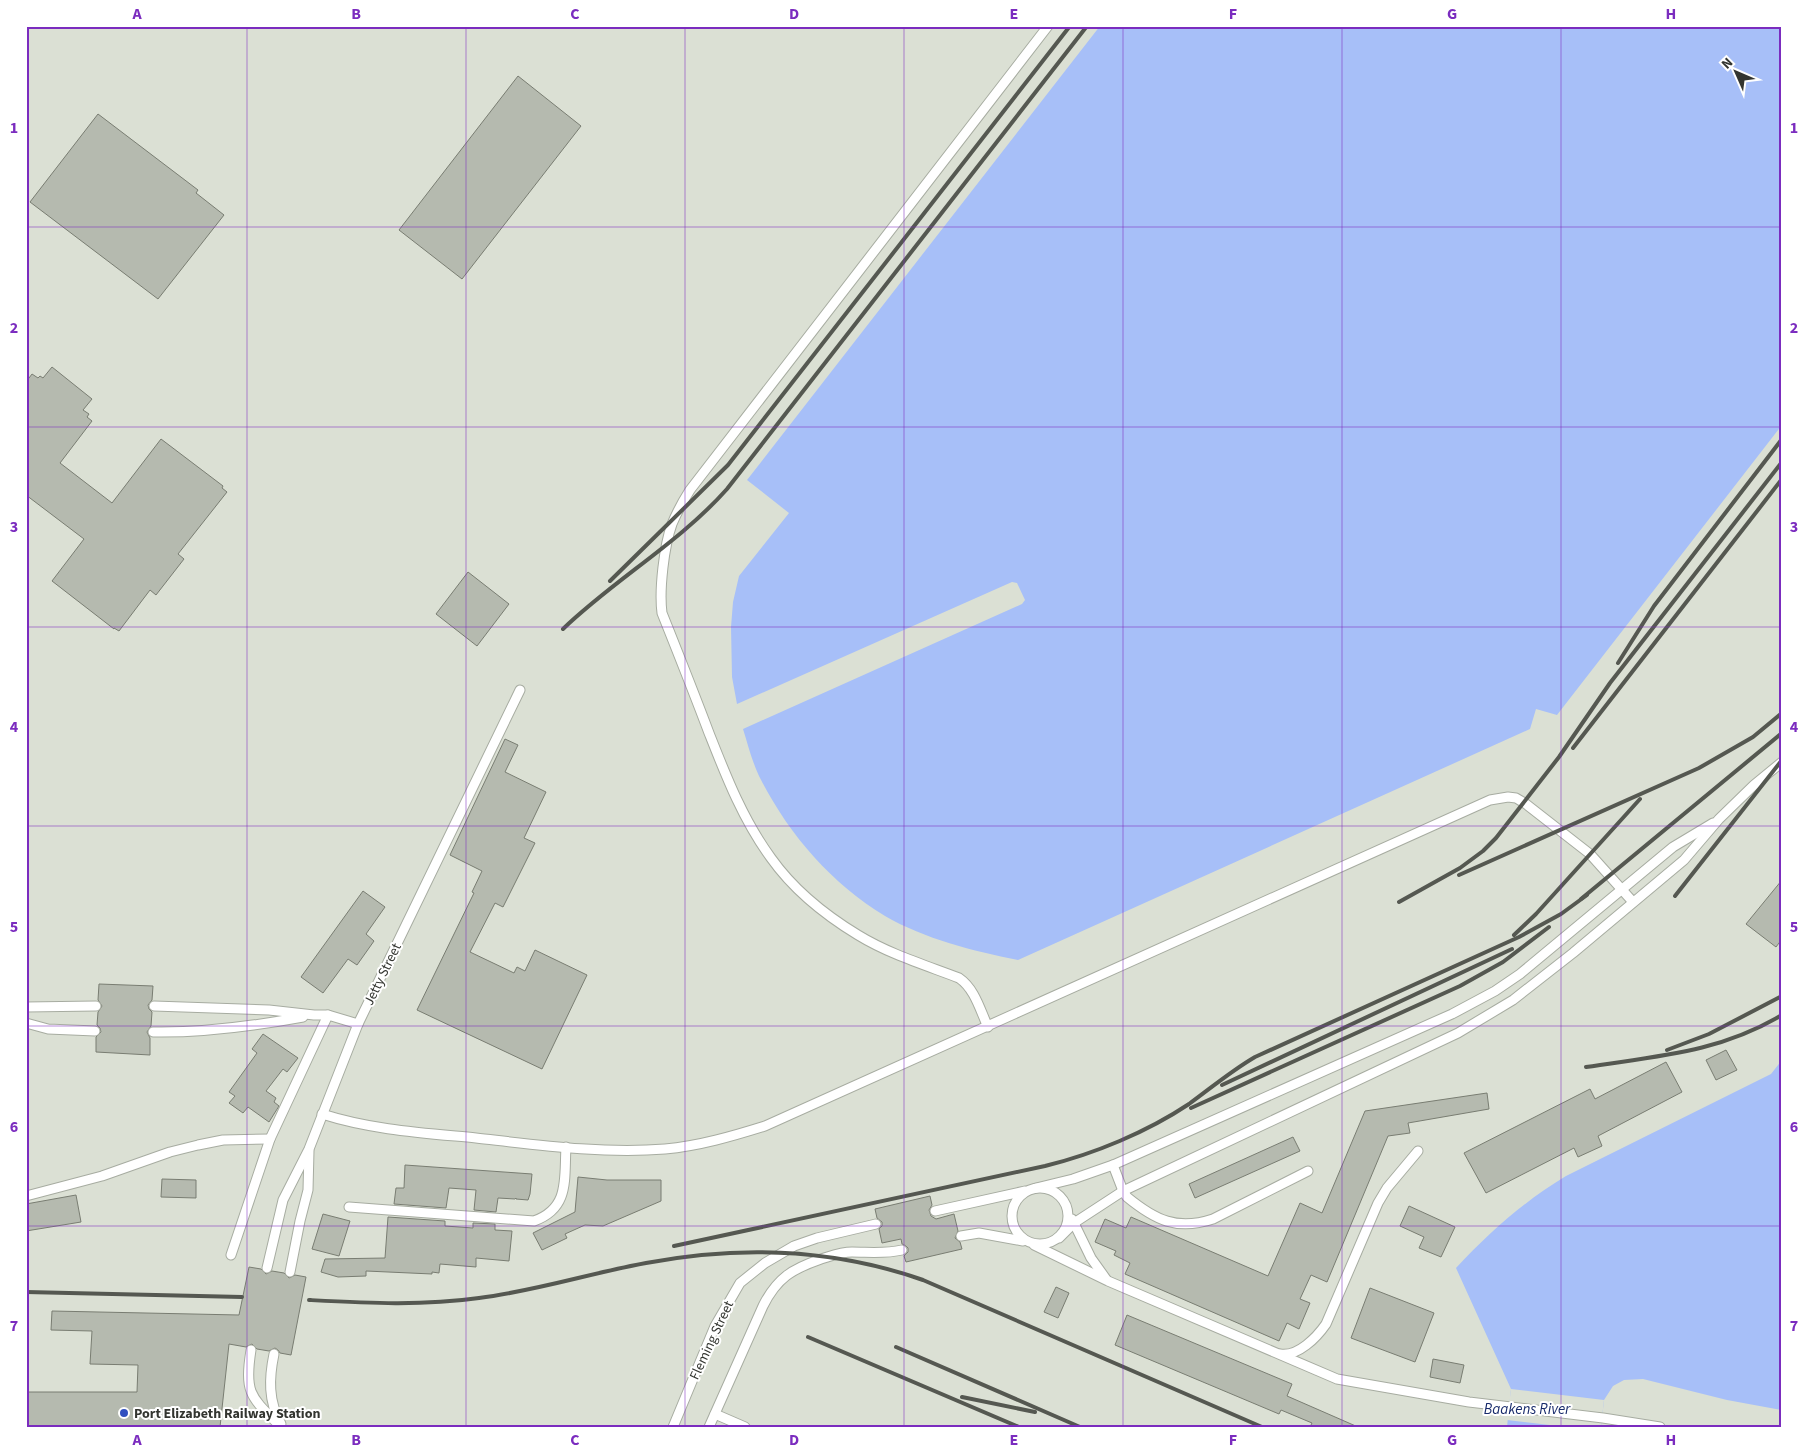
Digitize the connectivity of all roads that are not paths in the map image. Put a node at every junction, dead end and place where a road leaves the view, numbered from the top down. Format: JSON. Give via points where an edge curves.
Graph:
{"nodes":[{"id":1,"x":1048,"y":26,"type":"edge"},
{"id":2,"x":520,"y":690,"type":"dead end"},
{"id":3,"x":1782,"y":762,"type":"edge"},
{"id":4,"x":1719,"y":820,"type":"junction"},
{"id":5,"x":1622,"y":889,"type":"junction"},
{"id":6,"x":1633,"y":902,"type":"junction"},
{"id":7,"x":96,"y":1006,"type":"dead end"},
{"id":8,"x":154,"y":1006,"type":"dead end"},
{"id":9,"x":26,"y":1007,"type":"edge"},
{"id":10,"x":314,"y":1015,"type":"junction"},
{"id":11,"x":328,"y":1015,"type":"junction"},
{"id":12,"x":26,"y":1023,"type":"edge"},
{"id":13,"x":358,"y":1024,"type":"junction"},
{"id":14,"x":988,"y":1027,"type":"junction"},
{"id":15,"x":95,"y":1031,"type":"dead end"},
{"id":16,"x":153,"y":1032,"type":"dead end"},
{"id":17,"x":322,"y":1114,"type":"junction"},
{"id":18,"x":270,"y":1139,"type":"junction"},
{"id":19,"x":566,"y":1146,"type":"junction"},
{"id":20,"x":309,"y":1149,"type":"junction"},
{"id":21,"x":1418,"y":1151,"type":"dead end"},
{"id":22,"x":1113,"y":1165,"type":"junction"},
{"id":23,"x":1308,"y":1171,"type":"dead end"},
{"id":24,"x":1036,"y":1188,"type":"junction"},
{"id":25,"x":1027,"y":1191,"type":"junction"},
{"id":26,"x":1123,"y":1191,"type":"junction"},
{"id":27,"x":26,"y":1196,"type":"edge"},
{"id":28,"x":1066,"y":1204,"type":"junction"},
{"id":29,"x":349,"y":1207,"type":"dead end"},
{"id":30,"x":935,"y":1211,"type":"dead end"},
{"id":31,"x":1074,"y":1223,"type":"junction"},
{"id":32,"x":876,"y":1224,"type":"dead end"},
{"id":33,"x":961,"y":1236,"type":"dead end"},
{"id":34,"x":1059,"y":1238,"type":"junction"},
{"id":35,"x":1030,"y":1243,"type":"junction"},
{"id":36,"x":902,"y":1250,"type":"dead end"},
{"id":37,"x":231,"y":1255,"type":"dead end"},
{"id":38,"x":267,"y":1268,"type":"dead end"},
{"id":39,"x":290,"y":1272,"type":"dead end"},
{"id":40,"x":1108,"y":1281,"type":"junction"},
{"id":41,"x":251,"y":1350,"type":"dead end"},
{"id":42,"x":274,"y":1354,"type":"dead end"},
{"id":43,"x":1276,"y":1354,"type":"junction"},
{"id":44,"x":715,"y":1414,"type":"junction"},
{"id":45,"x":282,"y":1427,"type":"edge"},
{"id":46,"x":673,"y":1427,"type":"edge"},
{"id":47,"x":709,"y":1427,"type":"edge"},
{"id":48,"x":745,"y":1427,"type":"edge"},
{"id":49,"x":1660,"y":1427,"type":"edge"}],
"edges":[{"from":1,"to":14,"type":"lane","via":[[690,490],[668,539],[661,592],[662,613],[727,778],[771,858],[801,892],[859,936],[965,982]]},
{"from":2,"to":13,"type":"lane","name":"Jetty Street"},
{"from":3,"to":4,"type":"lane"},
{"from":4,"to":5,"type":"lane","via":[[1673,847]]},
{"from":4,"to":6,"type":"lane","via":[[1684,860]]},
{"from":5,"to":6,"type":"lane"},
{"from":5,"to":14,"type":"lane","via":[[1590,854],[1526,804],[1516,798],[1499,797]]},
{"from":5,"to":22,"type":"lane","via":[[1495,991],[1452,1014]]},
{"from":6,"to":26,"type":"lane","via":[[1513,1000],[1458,1033]]},
{"from":7,"to":9,"type":"lane"},
{"from":8,"to":10,"type":"lane"},
{"from":10,"to":11,"type":"lane"},
{"from":10,"to":16,"type":"lane","via":[[185,1033]]},
{"from":11,"to":13,"type":"lane"},
{"from":11,"to":18,"type":"lane"},
{"from":12,"to":15,"type":"lane","via":[[48,1029]]},
{"from":13,"to":17,"type":"lane","name":"Jetty Street"},
{"from":14,"to":19,"type":"lane","via":[[765,1126],[734,1136],[653,1150]]},
{"from":17,"to":19,"type":"lane","via":[[347,1122],[398,1130]]},
{"from":17,"to":20,"type":"lane","name":"Jetty Street"},
{"from":18,"to":27,"type":"lane","via":[[224,1140],[198,1145]]},
{"from":18,"to":37,"type":"lane"},
{"from":19,"to":29,"type":"lane","via":[[559,1202],[550,1213],[534,1221]]},
{"from":20,"to":38,"type":"lane","name":"Jetty Street","via":[[283,1200]]},
{"from":20,"to":39,"type":"lane","via":[[308,1190]]},
{"from":21,"to":43,"type":"lane","via":[[1378,1203],[1321,1332],[1292,1354]]},
{"from":22,"to":24,"type":"lane"},
{"from":22,"to":26,"type":"lane"},
{"from":23,"to":26,"type":"lane","via":[[1213,1219],[1190,1224],[1164,1220]]},
{"from":24,"to":25,"type":"lane"},
{"from":24,"to":28,"type":"lane","via":[[1053,1190]]},
{"from":25,"to":30,"type":"lane"},
{"from":25,"to":35,"type":"lane","via":[[1018,1199],[1011,1217],[1018,1235]]},
{"from":26,"to":31,"type":"lane"},
{"from":28,"to":31,"type":"lane"},
{"from":28,"to":34,"type":"lane","via":[[1068,1222]]},
{"from":31,"to":34,"type":"lane"},
{"from":31,"to":40,"type":"lane","via":[[1091,1258]]},
{"from":32,"to":46,"type":"lane","name":"Fleming Street","via":[[794,1246],[765,1262],[740,1283],[715,1326]]},
{"from":33,"to":35,"type":"lane","via":[[979,1233]]},
{"from":34,"to":35,"type":"lane","via":[[1043,1245]]},
{"from":35,"to":40,"type":"lane"},
{"from":36,"to":44,"type":"lane","via":[[839,1254],[799,1266],[782,1278],[763,1306]]},
{"from":40,"to":43,"type":"lane"},
{"from":41,"to":45,"type":"lane","via":[[249,1388],[261,1407]]},
{"from":42,"to":45,"type":"lane","via":[[270,1391]]},
{"from":43,"to":49,"type":"lane","via":[[1350,1382]]},
{"from":44,"to":47,"type":"lane"},
{"from":44,"to":48,"type":"lane"}]}
